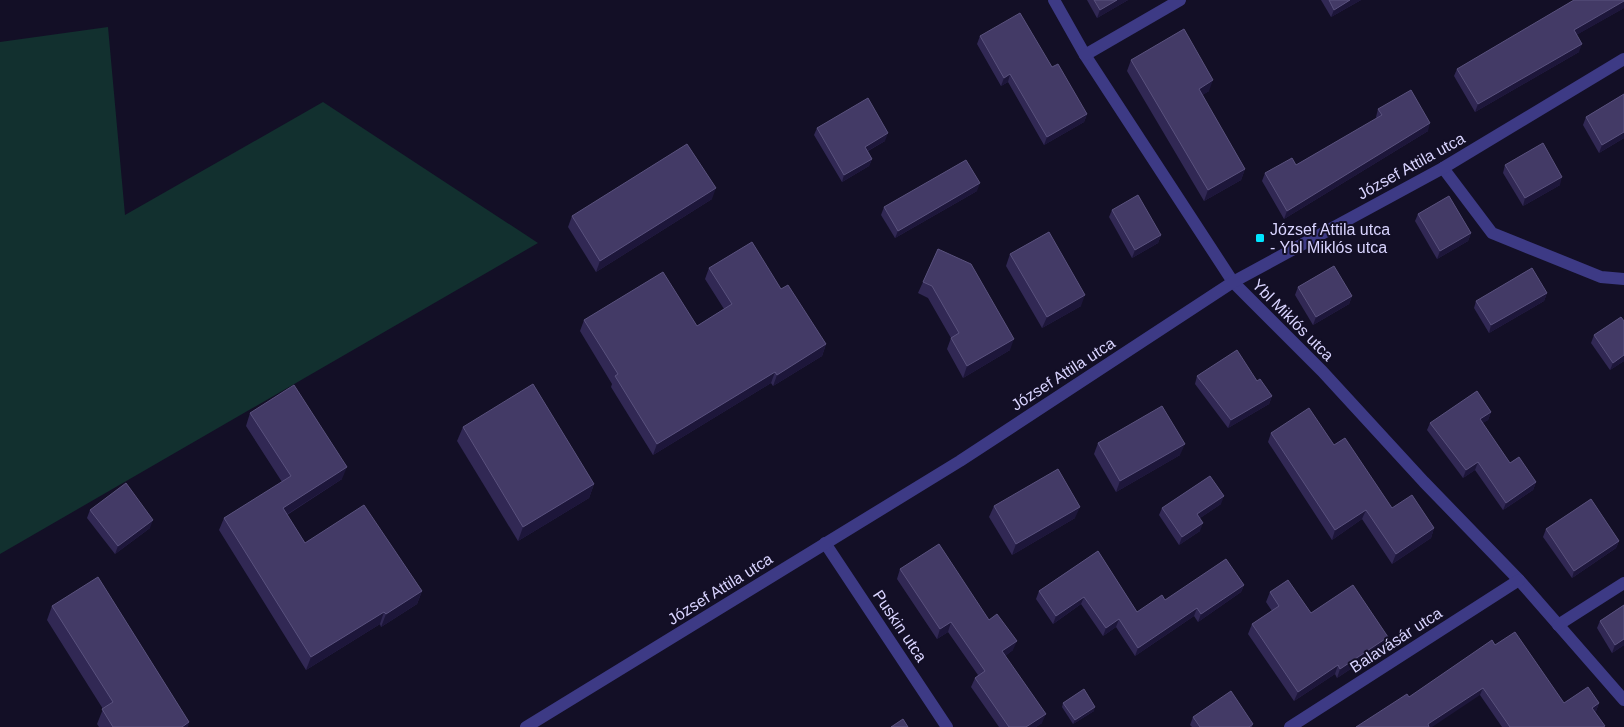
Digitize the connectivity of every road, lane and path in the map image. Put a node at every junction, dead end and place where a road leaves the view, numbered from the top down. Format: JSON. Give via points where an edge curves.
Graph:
{"nodes":[{"id":1,"x":1054,"y":0,"type":"edge"},
{"id":2,"x":1180,"y":0,"type":"edge"},
{"id":3,"x":1085,"y":55,"type":"junction"},
{"id":4,"x":1624,"y":59,"type":"edge"},
{"id":5,"x":1443,"y":168,"type":"junction"},
{"id":6,"x":1624,"y":279,"type":"edge"},
{"id":7,"x":1233,"y":282,"type":"junction"},
{"id":8,"x":825,"y":543,"type":"junction"},
{"id":9,"x":1519,"y":580,"type":"junction"},
{"id":10,"x":1624,"y":583,"type":"edge"},
{"id":11,"x":1558,"y":625,"type":"junction"},
{"id":12,"x":1624,"y":700,"type":"edge"},
{"id":13,"x":526,"y":727,"type":"edge"},
{"id":14,"x":947,"y":727,"type":"edge"},
{"id":15,"x":1290,"y":727,"type":"edge"}],
"edges":[{"from":1,"to":3,"type":"street","name":"Ybl Miklós utca"},
{"from":2,"to":3,"type":"street"},
{"from":3,"to":7,"type":"street","name":"Ybl Miklós utca"},
{"from":4,"to":5,"type":"street","name":"József Attila utca"},
{"from":5,"to":6,"type":"street","via":[[1492,233],[1601,277]]},
{"from":5,"to":7,"type":"street","name":"József Attila utca"},
{"from":7,"to":8,"type":"street","name":"József Attila utca","via":[[960,461]]},
{"from":7,"to":9,"type":"street","name":"Ybl Miklós utca","via":[[1322,371]]},
{"from":8,"to":13,"type":"street","name":"József Attila utca"},
{"from":8,"to":14,"type":"street","name":"Puskin utca"},
{"from":9,"to":11,"type":"street","name":"Ybl Miklós utca"},
{"from":9,"to":15,"type":"street","name":"Balavásár utca"},
{"from":10,"to":11,"type":"street"},
{"from":11,"to":12,"type":"street","name":"Ybl Miklós utca"}]}
